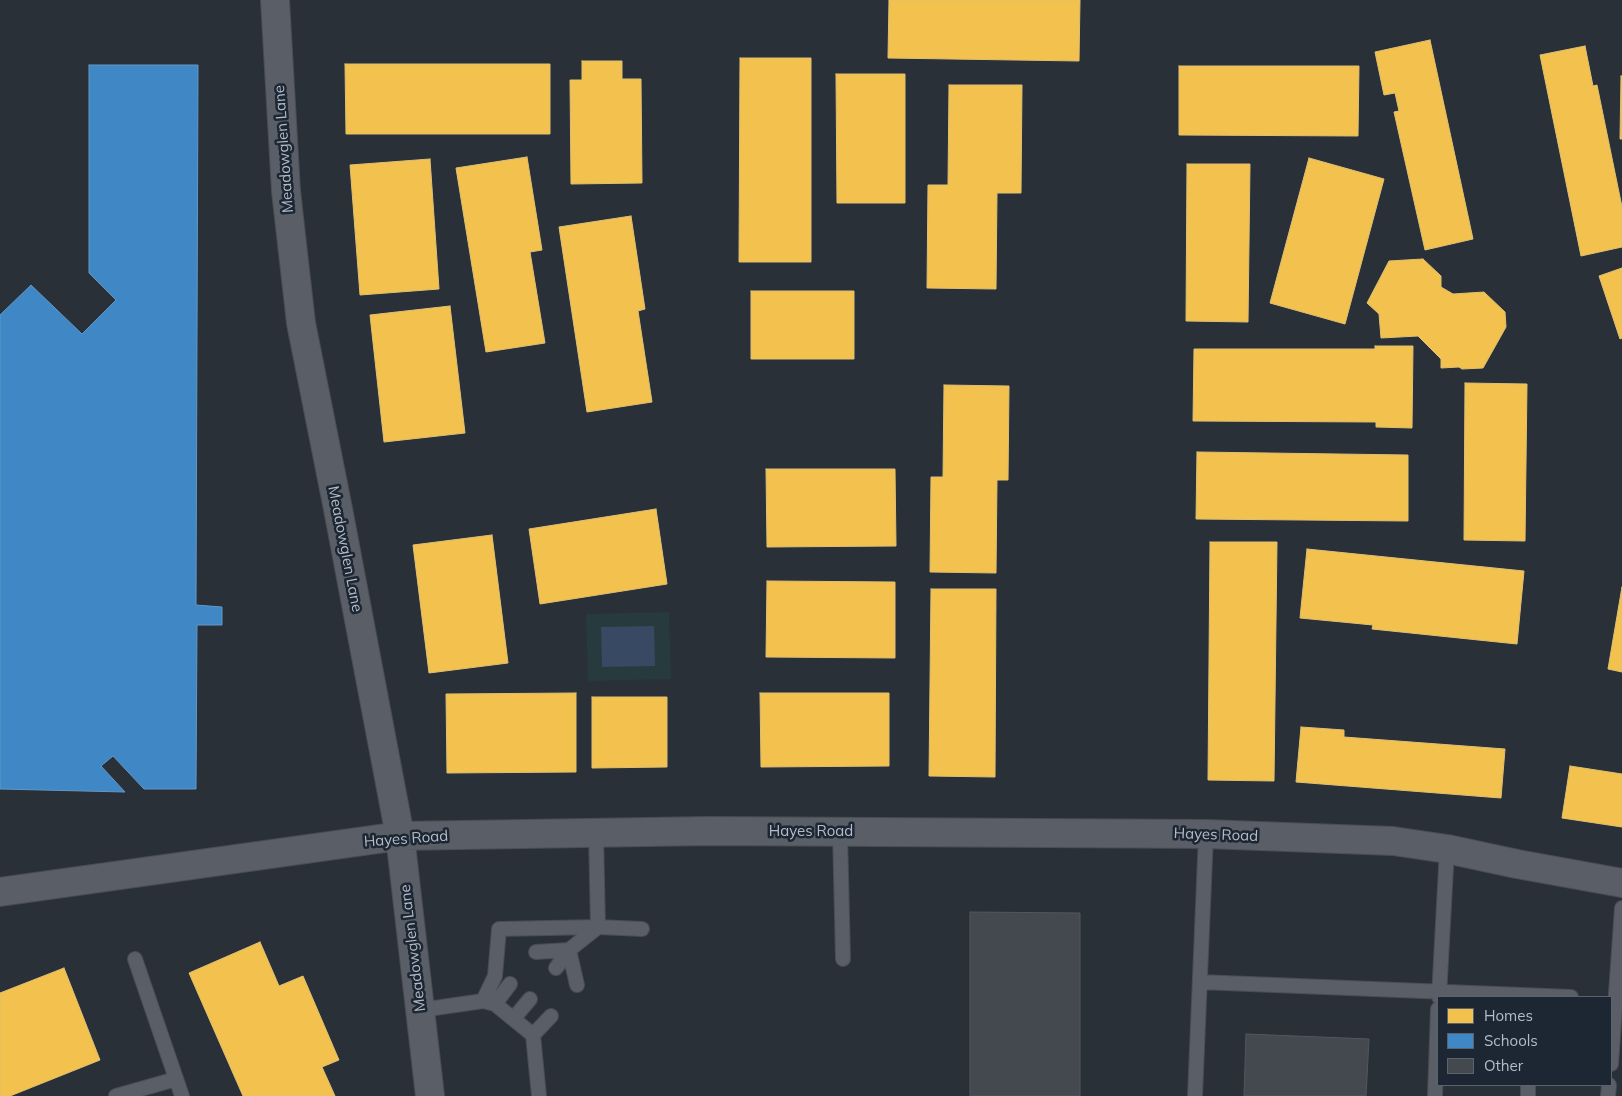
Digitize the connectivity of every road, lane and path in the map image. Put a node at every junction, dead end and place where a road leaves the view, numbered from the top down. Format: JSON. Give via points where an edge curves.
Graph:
{"nodes":[{"id":1,"x":275,"y":0,"type":"edge"},
{"id":2,"x":840,"y":832,"type":"junction"},
{"id":3,"x":596,"y":833,"type":"junction"},
{"id":4,"x":1206,"y":834,"type":"junction"},
{"id":5,"x":400,"y":836,"type":"junction"},
{"id":6,"x":1446,"y":849,"type":"junction"},
{"id":7,"x":1622,"y":882,"type":"edge"},
{"id":8,"x":0,"y":892,"type":"edge"},
{"id":9,"x":1622,"y":908,"type":"edge"},
{"id":10,"x":598,"y":927,"type":"junction"},
{"id":11,"x":642,"y":929,"type":"dead end"},
{"id":12,"x":569,"y":950,"type":"junction"},
{"id":13,"x":536,"y":952,"type":"dead end"},
{"id":14,"x":135,"y":959,"type":"dead end"},
{"id":15,"x":843,"y":959,"type":"dead end"},
{"id":16,"x":556,"y":968,"type":"dead end"},
{"id":17,"x":1200,"y":982,"type":"junction"},
{"id":18,"x":510,"y":984,"type":"dead end"},
{"id":19,"x":576,"y":985,"type":"dead end"},
{"id":20,"x":1439,"y":994,"type":"edge"},
{"id":21,"x":1532,"y":996,"type":"edge"},
{"id":22,"x":530,"y":999,"type":"dead end"},
{"id":23,"x":1613,"y":1000,"type":"edge"},
{"id":24,"x":489,"y":1003,"type":"junction"},
{"id":25,"x":421,"y":1010,"type":"junction"},
{"id":26,"x":551,"y":1016,"type":"dead end"},
{"id":27,"x":514,"y":1018,"type":"junction"},
{"id":28,"x":534,"y":1035,"type":"junction"},
{"id":29,"x":1617,"y":1035,"type":"edge"},
{"id":30,"x":1437,"y":1038,"type":"edge"},
{"id":31,"x":1612,"y":1059,"type":"edge"},
{"id":32,"x":176,"y":1080,"type":"junction"},
{"id":33,"x":116,"y":1096,"type":"edge"},
{"id":34,"x":182,"y":1096,"type":"edge"},
{"id":35,"x":430,"y":1096,"type":"edge"},
{"id":36,"x":539,"y":1096,"type":"edge"},
{"id":37,"x":1195,"y":1096,"type":"edge"},
{"id":38,"x":1435,"y":1096,"type":"edge"}],
"edges":[{"from":1,"to":5,"type":"street","name":"Meadowglen Lane","via":[[286,191],[301,323]]},
{"from":2,"to":3,"type":"street","name":"Hayes Road"},
{"from":2,"to":4,"type":"street","name":"Hayes Road"},
{"from":2,"to":15,"type":"lane"},
{"from":3,"to":5,"type":"street","name":"Hayes Road"},
{"from":3,"to":10,"type":"lane"},
{"from":4,"to":6,"type":"street","name":"Hayes Road","via":[[1393,841]]},
{"from":4,"to":17,"type":"lane"},
{"from":5,"to":8,"type":"street","name":"Hayes Road"},
{"from":5,"to":25,"type":"street","name":"Meadowglen Lane"},
{"from":6,"to":7,"type":"street","name":"Hayes Road"},
{"from":6,"to":20,"type":"lane"},
{"from":9,"to":23,"type":"lane"},
{"from":10,"to":11,"type":"lane"},
{"from":10,"to":12,"type":"lane"},
{"from":10,"to":24,"type":"lane","via":[[499,929]]},
{"from":12,"to":13,"type":"lane"},
{"from":12,"to":16,"type":"lane"},
{"from":12,"to":19,"type":"lane"},
{"from":14,"to":32,"type":"lane"},
{"from":17,"to":20,"type":"lane"},
{"from":17,"to":37,"type":"lane"},
{"from":18,"to":24,"type":"lane"},
{"from":20,"to":21,"type":"lane"},
{"from":22,"to":27,"type":"lane"},
{"from":23,"to":29,"type":"lane"},
{"from":24,"to":25,"type":"lane"},
{"from":24,"to":27,"type":"lane"},
{"from":25,"to":35,"type":"street","name":"Meadowglen Lane"},
{"from":26,"to":28,"type":"lane"},
{"from":27,"to":28,"type":"lane"},
{"from":28,"to":36,"type":"lane"},
{"from":29,"to":31,"type":"lane"},
{"from":30,"to":38,"type":"lane"},
{"from":32,"to":33,"type":"lane"},
{"from":32,"to":34,"type":"lane"}]}
